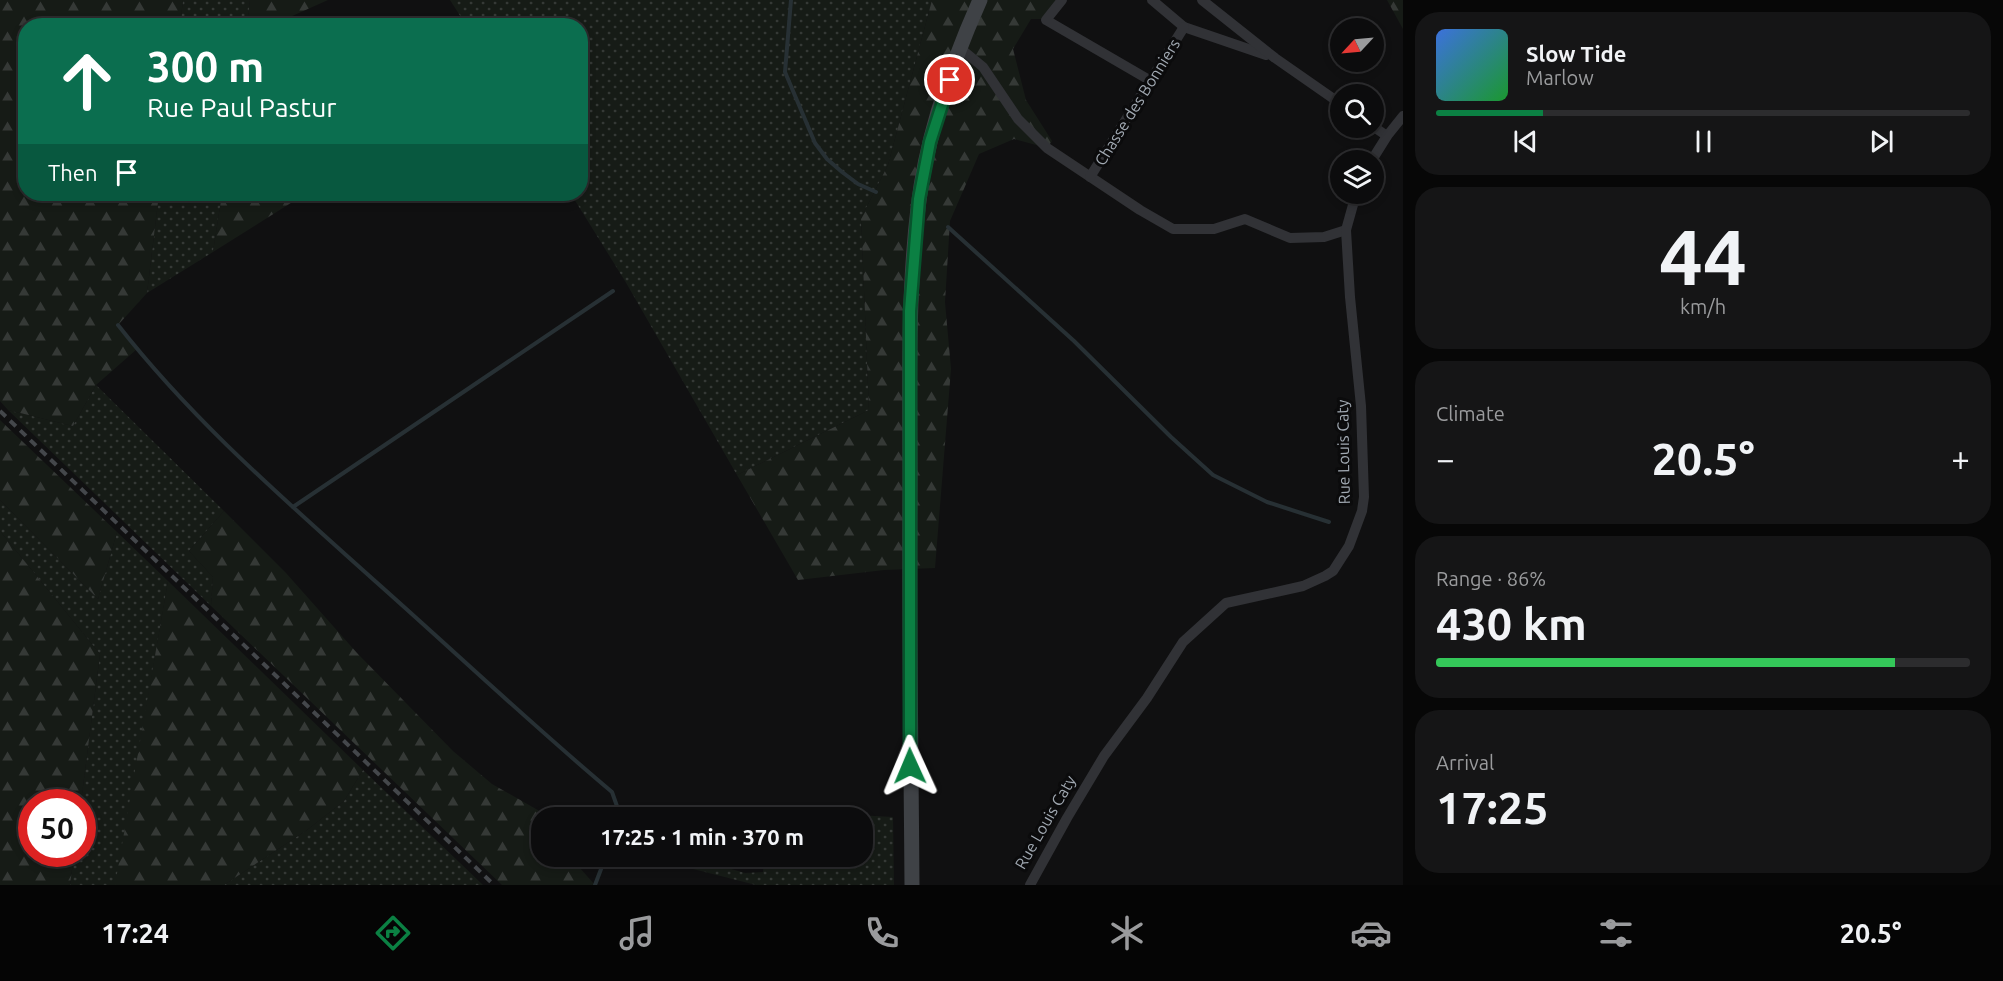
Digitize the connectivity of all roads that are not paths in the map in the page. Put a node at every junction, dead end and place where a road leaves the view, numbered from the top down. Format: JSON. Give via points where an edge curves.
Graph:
{"nodes":[{"id":1,"x":980,"y":0,"type":"edge"},
{"id":2,"x":1062,"y":0,"type":"edge"},
{"id":3,"x":1152,"y":0,"type":"edge"},
{"id":4,"x":1202,"y":0,"type":"edge"},
{"id":5,"x":1184,"y":27,"type":"junction"},
{"id":6,"x":960,"y":48,"type":"junction"},
{"id":7,"x":1275,"y":58,"type":"junction"},
{"id":8,"x":1151,"y":81,"type":"junction"},
{"id":9,"x":1330,"y":96,"type":"edge"},
{"id":10,"x":1403,"y":116,"type":"edge"},
{"id":11,"x":1384,"y":134,"type":"edge"},
{"id":12,"x":1387,"y":136,"type":"junction"},
{"id":13,"x":1378,"y":150,"type":"edge"},
{"id":14,"x":1090,"y":177,"type":"junction"},
{"id":15,"x":1353,"y":204,"type":"edge"},
{"id":16,"x":1346,"y":230,"type":"junction"},
{"id":17,"x":912,"y":885,"type":"edge"},
{"id":18,"x":1030,"y":885,"type":"edge"}],
"edges":[{"from":1,"to":6,"type":"main road"},
{"from":2,"to":8,"type":"street","via":[[1046,20]]},
{"from":3,"to":5,"type":"street"},
{"from":4,"to":7,"type":"street"},
{"from":5,"to":7,"type":"street"},
{"from":5,"to":8,"type":"street","name":"Chasse des Bonniers"},
{"from":6,"to":14,"type":"street","name":"Chasse des Bonniers","via":[[983,67],[1018,119],[1047,148]]},
{"from":6,"to":17,"type":"main road","via":[[930,142],[918,209],[910,311]]},
{"from":7,"to":9,"type":"street"},
{"from":8,"to":14,"type":"street","name":"Chasse des Bonniers"},
{"from":10,"to":12,"type":"street"},
{"from":11,"to":12,"type":"street"},
{"from":12,"to":13,"type":"street"},
{"from":14,"to":16,"type":"street","name":"Chasse des Bonniers","via":[[1173,229],[1214,230],[1245,219],[1290,238],[1324,237]]},
{"from":15,"to":16,"type":"street","name":"Rue Louis Caty"},
{"from":16,"to":18,"type":"street","name":"Rue Louis Caty","via":[[1361,406],[1364,497],[1349,546],[1333,571],[1325,576],[1226,603],[1183,642],[1104,756]]}]}
